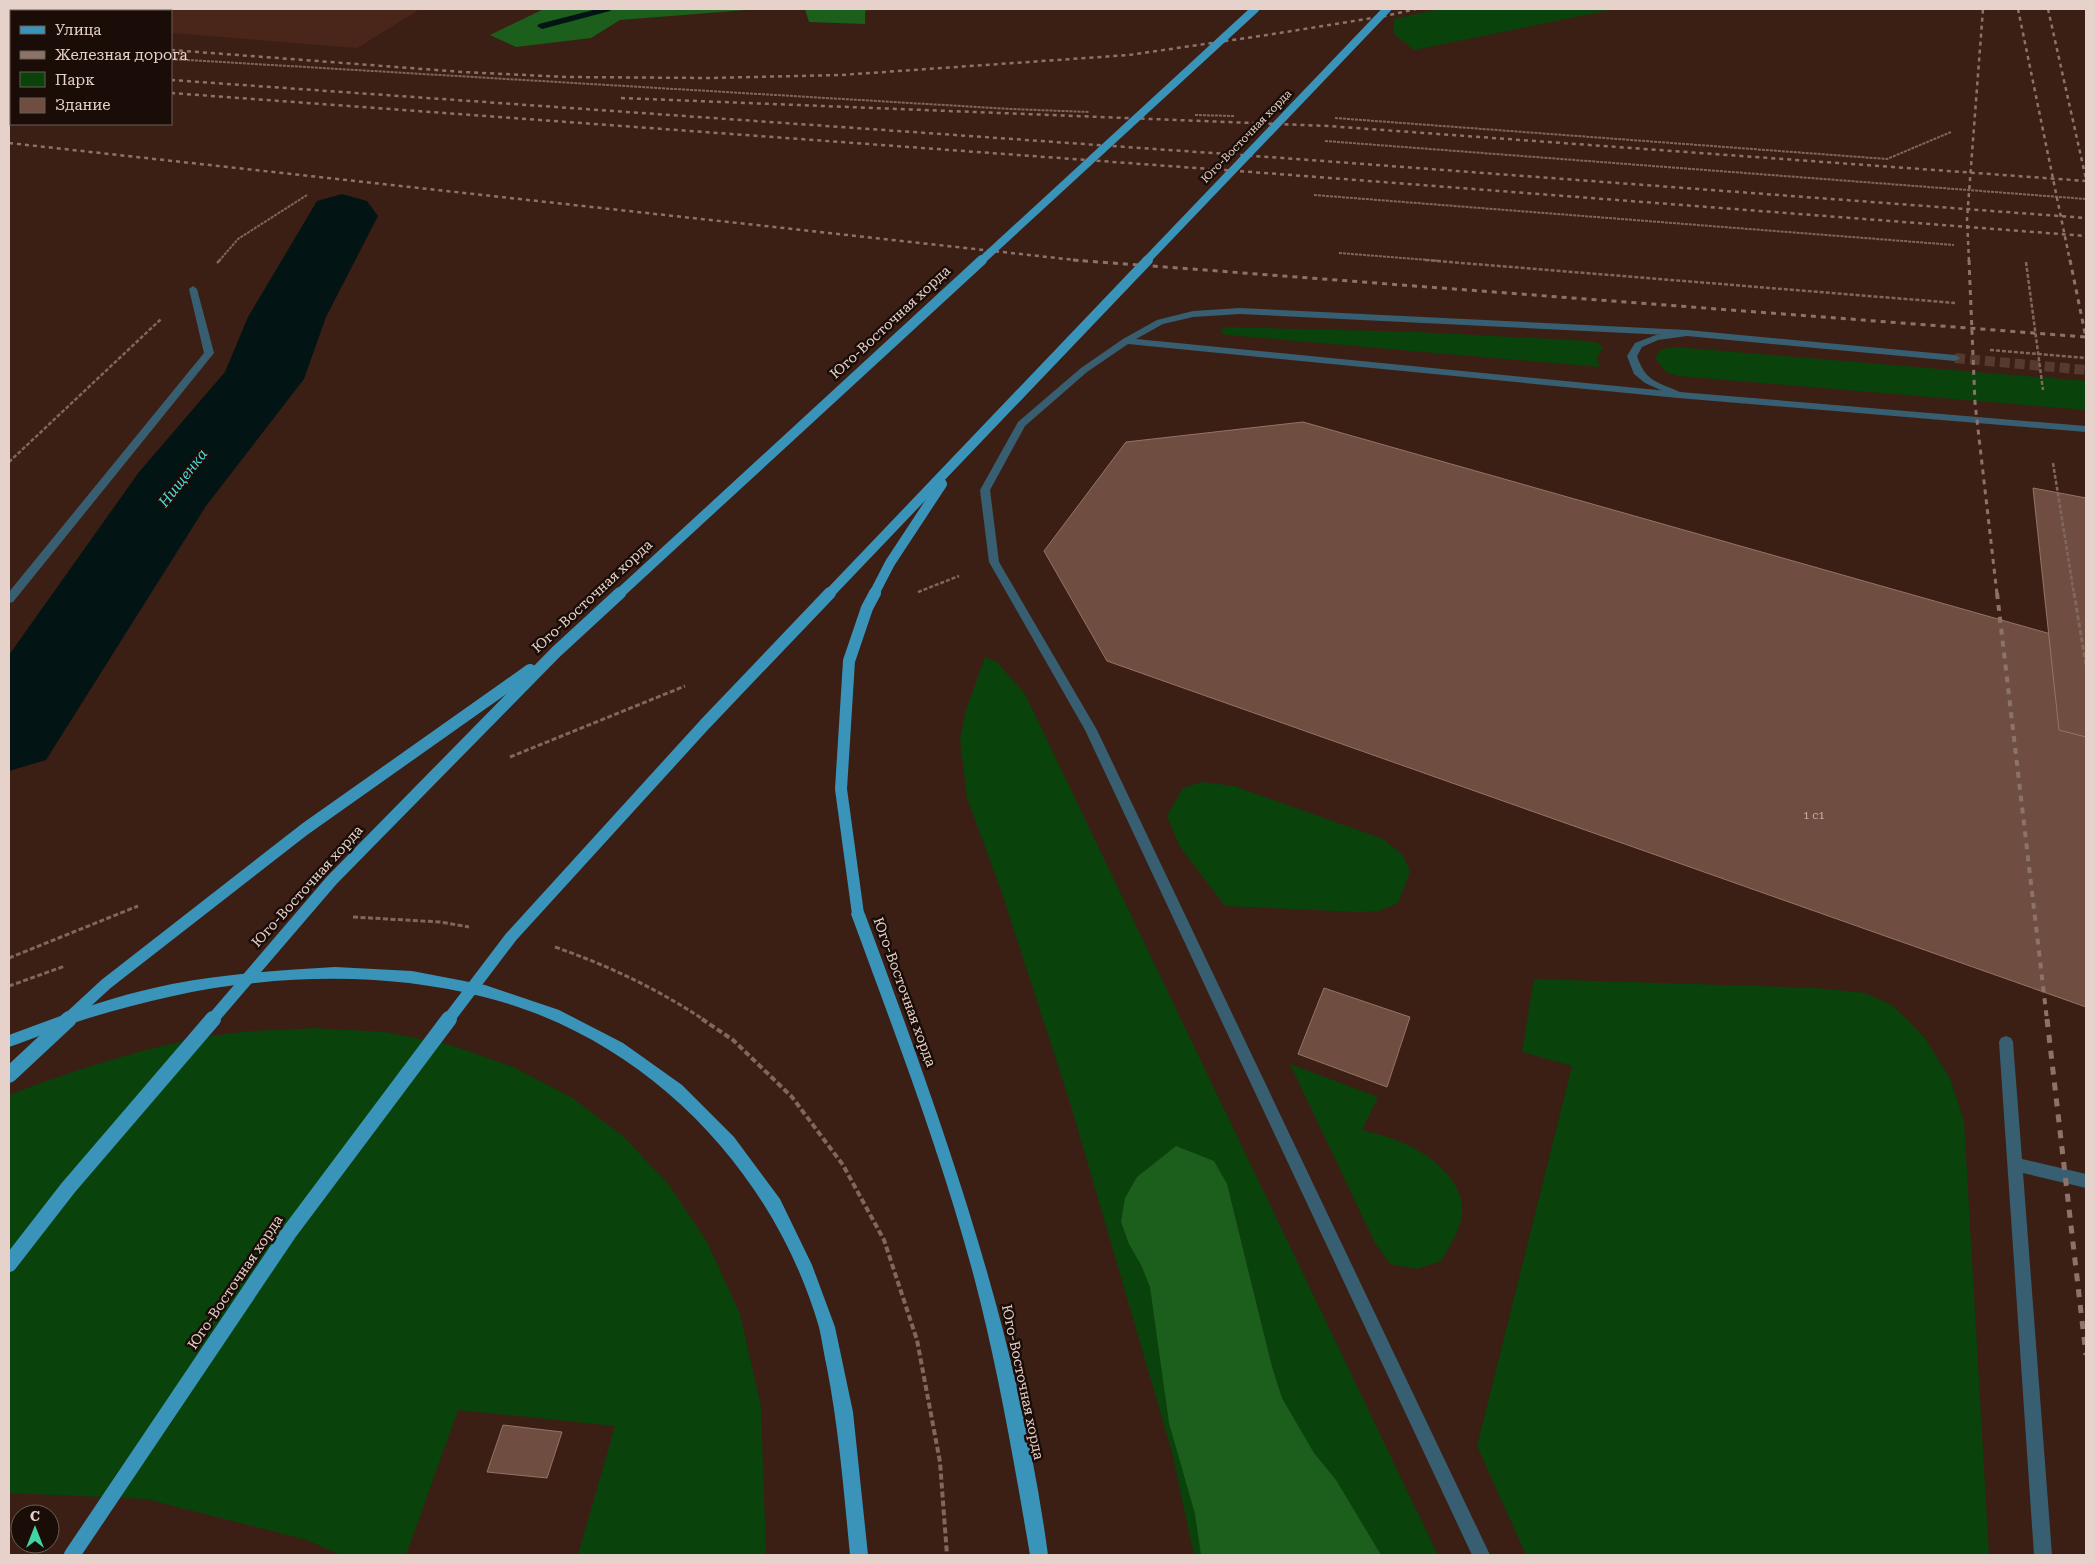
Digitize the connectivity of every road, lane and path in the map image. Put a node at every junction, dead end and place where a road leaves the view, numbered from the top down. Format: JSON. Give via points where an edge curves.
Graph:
{"nodes":[{"id":1,"x":1255,"y":9,"type":"edge"},
{"id":2,"x":1387,"y":9,"type":"edge"},
{"id":3,"x":172,"y":59,"type":"edge"},
{"id":4,"x":1090,"y":112,"type":"dead end"},
{"id":5,"x":1187,"y":114,"type":"dead end"},
{"id":6,"x":1236,"y":116,"type":"dead end"},
{"id":7,"x":1334,"y":118,"type":"dead end"},
{"id":8,"x":1950,"y":132,"type":"dead end"},
{"id":9,"x":1325,"y":141,"type":"dead end"},
{"id":10,"x":307,"y":195,"type":"dead end"},
{"id":11,"x":1314,"y":195,"type":"dead end"},
{"id":12,"x":2086,"y":199,"type":"edge"},
{"id":13,"x":1954,"y":245,"type":"dead end"},
{"id":14,"x":1339,"y":254,"type":"dead end"},
{"id":15,"x":2026,"y":262,"type":"dead end"},
{"id":16,"x":193,"y":289,"type":"junction"},
{"id":17,"x":1955,"y":303,"type":"dead end"},
{"id":18,"x":1686,"y":334,"type":"junction"},
{"id":19,"x":1126,"y":341,"type":"junction"},
{"id":20,"x":1955,"y":358,"type":"tunnel mouth"},
{"id":21,"x":1678,"y":395,"type":"junction"},
{"id":22,"x":2044,"y":395,"type":"dead end"},
{"id":23,"x":2086,"y":429,"type":"edge"},
{"id":24,"x":960,"y":457,"type":"junction"},
{"id":25,"x":9,"y":462,"type":"edge"},
{"id":26,"x":2053,"y":463,"type":"dead end"},
{"id":27,"x":9,"y":600,"type":"edge"},
{"id":28,"x":556,"y":652,"type":"junction"},
{"id":29,"x":2086,"y":665,"type":"edge"},
{"id":30,"x":9,"y":1041,"type":"edge"},
{"id":31,"x":2006,"y":1042,"type":"dead end"},
{"id":32,"x":9,"y":1075,"type":"edge"},
{"id":33,"x":2016,"y":1164,"type":"junction"},
{"id":34,"x":2086,"y":1180,"type":"edge"},
{"id":35,"x":9,"y":1264,"type":"edge"},
{"id":36,"x":940,"y":1462,"type":"dead end"},
{"id":37,"x":72,"y":1555,"type":"edge"},
{"id":38,"x":859,"y":1555,"type":"edge"},
{"id":39,"x":947,"y":1555,"type":"edge"},
{"id":40,"x":1039,"y":1555,"type":"edge"},
{"id":41,"x":1481,"y":1555,"type":"edge"},
{"id":42,"x":2043,"y":1555,"type":"edge"}],
"edges":[{"from":1,"to":28,"type":"main road","name":"Юго-Восточная хорда","bridge":true},
{"from":2,"to":24,"type":"main road","name":"Юго-Восточная хорда","bridge":true},
{"from":3,"to":4,"type":"path","via":[[1011,110]]},
{"from":5,"to":6,"type":"path"},
{"from":7,"to":8,"type":"path","via":[[1887,159]]},
{"from":9,"to":12,"type":"path"},
{"from":10,"to":16,"type":"path","via":[[238,239]]},
{"from":11,"to":13,"type":"path"},
{"from":14,"to":17,"type":"path"},
{"from":15,"to":22,"type":"path"},
{"from":16,"to":25,"type":"path"},
{"from":16,"to":27,"type":"street","via":[[208,353]]},
{"from":18,"to":19,"type":"street","via":[[1240,311],[1194,314],[1160,322]]},
{"from":18,"to":20,"type":"street"},
{"from":18,"to":21,"type":"street","via":[[1656,338],[1638,345],[1632,356],[1637,372]]},
{"from":19,"to":21,"type":"street"},
{"from":19,"to":41,"type":"street","via":[[1084,370],[1021,424],[985,490],[994,562],[1091,730]]},
{"from":21,"to":23,"type":"street"},
{"from":24,"to":37,"type":"main road","name":"Юго-Восточная хорда","bridge":true,"via":[[705,724],[511,937],[288,1234]]},
{"from":24,"to":40,"type":"main road","name":"Юго-Восточная хорда","bridge":true,"via":[[890,563],[867,608],[849,661],[841,789],[858,914],[914,1064],[981,1275],[1016,1416]]},
{"from":26,"to":29,"type":"path"},
{"from":28,"to":32,"type":"main road","bridge":true,"via":[[305,829],[106,984]]},
{"from":28,"to":35,"type":"main road","name":"Юго-Восточная хорда","bridge":true,"via":[[332,880],[68,1188]]},
{"from":30,"to":38,"type":"main road","via":[[85,1013],[171,990],[254,977],[335,973],[412,977],[485,991],[554,1014],[618,1047],[677,1090],[729,1142],[774,1204],[804,1265],[826,1327],[844,1412]]},
{"from":31,"to":33,"type":"street"},
{"from":33,"to":34,"type":"street"},
{"from":33,"to":42,"type":"street"},
{"from":36,"to":39,"type":"path"}]}
